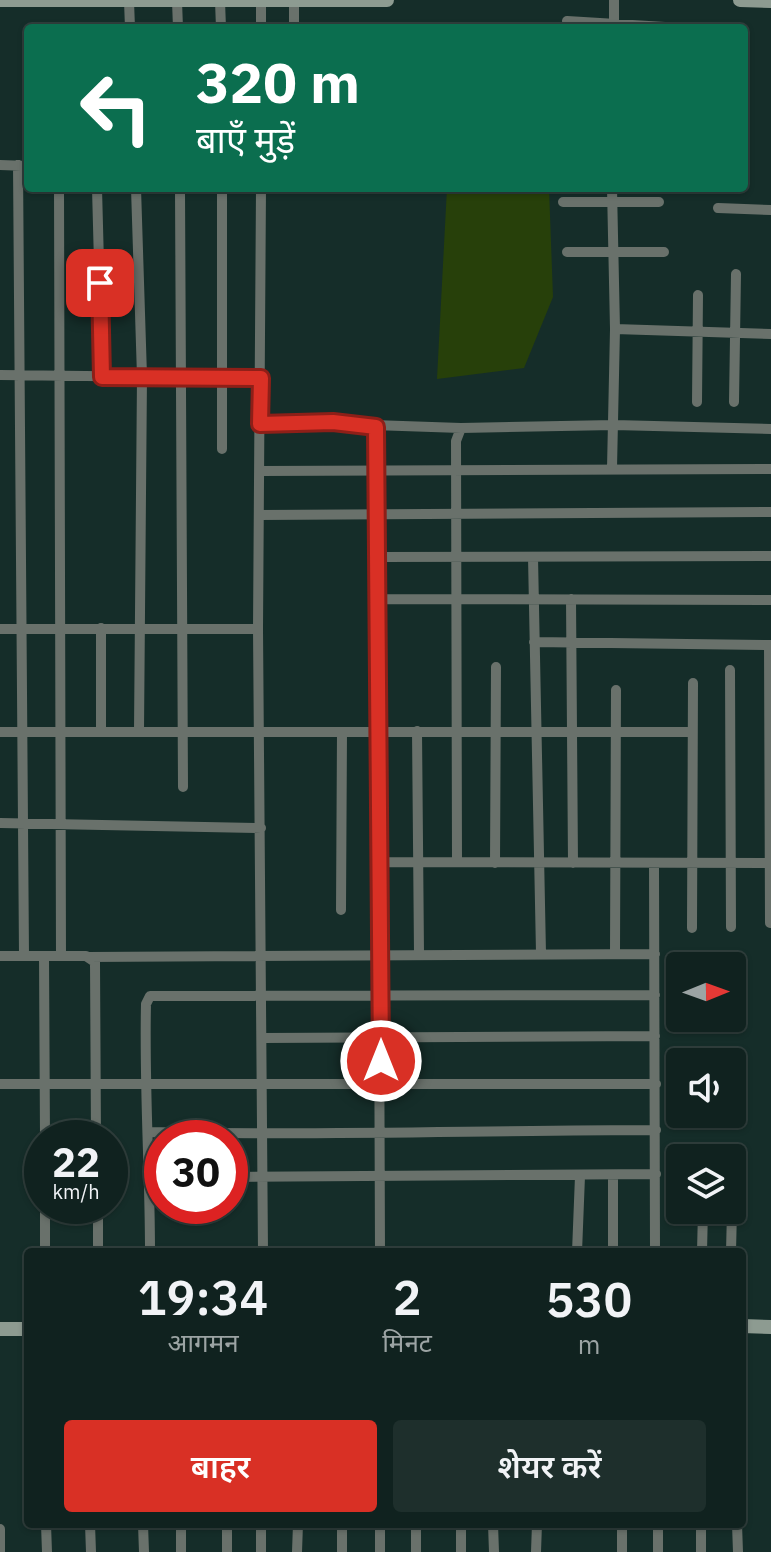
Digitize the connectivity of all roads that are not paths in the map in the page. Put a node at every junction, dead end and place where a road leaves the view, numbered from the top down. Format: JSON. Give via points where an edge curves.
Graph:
{"nodes":[{"id":1,"x":0,"y":0,"type":"edge"},
{"id":2,"x":354,"y":0,"type":"edge"},
{"id":3,"x":387,"y":0,"type":"edge"},
{"id":4,"x":614,"y":0,"type":"edge"},
{"id":5,"x":740,"y":0,"type":"edge"},
{"id":6,"x":769,"y":0,"type":"edge"},
{"id":7,"x":129,"y":1,"type":"edge"},
{"id":8,"x":177,"y":1,"type":"edge"},
{"id":9,"x":220,"y":1,"type":"edge"},
{"id":10,"x":261,"y":1,"type":"edge"},
{"id":11,"x":294,"y":1,"type":"edge"},
{"id":12,"x":567,"y":21,"type":"dead end"},
{"id":13,"x":130,"y":24,"type":"edge"},
{"id":14,"x":178,"y":24,"type":"edge"},
{"id":15,"x":221,"y":24,"type":"edge"},
{"id":16,"x":261,"y":24,"type":"edge"},
{"id":17,"x":294,"y":24,"type":"edge"},
{"id":18,"x":590,"y":24,"type":"edge"},
{"id":19,"x":614,"y":24,"type":"edge"},
{"id":20,"x":0,"y":165,"type":"edge"},
{"id":21,"x":23,"y":165,"type":"edge"},
{"id":22,"x":59,"y":192,"type":"edge"},
{"id":23,"x":97,"y":192,"type":"edge"},
{"id":24,"x":136,"y":192,"type":"edge"},
{"id":25,"x":180,"y":192,"type":"edge"},
{"id":26,"x":222,"y":192,"type":"edge"},
{"id":27,"x":261,"y":192,"type":"edge"},
{"id":28,"x":612,"y":192,"type":"edge"},
{"id":29,"x":563,"y":202,"type":"dead end"},
{"id":30,"x":659,"y":202,"type":"dead end"},
{"id":31,"x":612,"y":204,"type":"junction"},
{"id":32,"x":718,"y":208,"type":"dead end"},
{"id":33,"x":771,"y":210,"type":"edge"},
{"id":34,"x":612,"y":250,"type":"junction"},
{"id":35,"x":567,"y":252,"type":"dead end"},
{"id":36,"x":664,"y":252,"type":"dead end"},
{"id":37,"x":736,"y":274,"type":"dead end"},
{"id":38,"x":698,"y":295,"type":"dead end"},
{"id":39,"x":615,"y":329,"type":"junction"},
{"id":40,"x":696,"y":333,"type":"junction"},
{"id":41,"x":735,"y":334,"type":"junction"},
{"id":42,"x":771,"y":334,"type":"edge"},
{"id":43,"x":0,"y":375,"type":"edge"},
{"id":44,"x":18,"y":375,"type":"junction"},
{"id":45,"x":181,"y":375,"type":"junction"},
{"id":46,"x":142,"y":376,"type":"junction"},
{"id":47,"x":59,"y":377,"type":"junction"},
{"id":48,"x":102,"y":377,"type":"junction"},
{"id":49,"x":224,"y":377,"type":"junction"},
{"id":50,"x":261,"y":378,"type":"junction"},
{"id":51,"x":697,"y":402,"type":"dead end"},
{"id":52,"x":734,"y":402,"type":"dead end"},
{"id":53,"x":260,"y":424,"type":"junction"},
{"id":54,"x":373,"y":425,"type":"junction"},
{"id":55,"x":614,"y":425,"type":"junction"},
{"id":56,"x":461,"y":428,"type":"junction"},
{"id":57,"x":771,"y":429,"type":"edge"},
{"id":58,"x":222,"y":449,"type":"dead end"},
{"id":59,"x":612,"y":468,"type":"junction"},
{"id":60,"x":771,"y":469,"type":"edge"},
{"id":61,"x":377,"y":470,"type":"junction"},
{"id":62,"x":456,"y":470,"type":"junction"},
{"id":63,"x":260,"y":471,"type":"junction"},
{"id":64,"x":378,"y":512,"type":"junction"},
{"id":65,"x":771,"y":512,"type":"edge"},
{"id":66,"x":259,"y":515,"type":"junction"},
{"id":67,"x":457,"y":515,"type":"junction"},
{"id":68,"x":771,"y":556,"type":"edge"},
{"id":69,"x":378,"y":557,"type":"junction"},
{"id":70,"x":456,"y":557,"type":"junction"},
{"id":71,"x":533,"y":557,"type":"junction"},
{"id":72,"x":534,"y":598,"type":"junction"},
{"id":73,"x":378,"y":599,"type":"junction"},
{"id":74,"x":456,"y":599,"type":"junction"},
{"id":75,"x":571,"y":599,"type":"junction"},
{"id":76,"x":771,"y":600,"type":"edge"},
{"id":77,"x":62,"y":628,"type":"junction"},
{"id":78,"x":101,"y":628,"type":"junction"},
{"id":79,"x":140,"y":628,"type":"junction"},
{"id":80,"x":0,"y":629,"type":"edge"},
{"id":81,"x":21,"y":629,"type":"junction"},
{"id":82,"x":182,"y":629,"type":"junction"},
{"id":83,"x":258,"y":629,"type":"junction"},
{"id":84,"x":534,"y":642,"type":"junction"},
{"id":85,"x":572,"y":643,"type":"junction"},
{"id":86,"x":770,"y":645,"type":"edge"},
{"id":87,"x":496,"y":667,"type":"dead end"},
{"id":88,"x":730,"y":670,"type":"dead end"},
{"id":89,"x":693,"y":683,"type":"dead end"},
{"id":90,"x":616,"y":690,"type":"dead end"},
{"id":91,"x":60,"y":731,"type":"junction"},
{"id":92,"x":101,"y":731,"type":"junction"},
{"id":93,"x":139,"y":731,"type":"junction"},
{"id":94,"x":379,"y":731,"type":"junction"},
{"id":95,"x":417,"y":731,"type":"junction"},
{"id":96,"x":456,"y":731,"type":"junction"},
{"id":97,"x":496,"y":731,"type":"junction"},
{"id":98,"x":536,"y":731,"type":"junction"},
{"id":99,"x":0,"y":732,"type":"edge"},
{"id":100,"x":20,"y":732,"type":"junction"},
{"id":101,"x":181,"y":732,"type":"junction"},
{"id":102,"x":258,"y":732,"type":"junction"},
{"id":103,"x":342,"y":732,"type":"junction"},
{"id":104,"x":572,"y":732,"type":"junction"},
{"id":105,"x":615,"y":732,"type":"junction"},
{"id":106,"x":692,"y":732,"type":"junction"},
{"id":107,"x":183,"y":787,"type":"dead end"},
{"id":108,"x":21,"y":822,"type":"junction"},
{"id":109,"x":0,"y":823,"type":"edge"},
{"id":110,"x":60,"y":823,"type":"junction"},
{"id":111,"x":261,"y":828,"type":"junction"},
{"id":112,"x":380,"y":862,"type":"junction"},
{"id":113,"x":418,"y":862,"type":"junction"},
{"id":114,"x":457,"y":862,"type":"junction"},
{"id":115,"x":495,"y":863,"type":"junction"},
{"id":116,"x":538,"y":863,"type":"junction"},
{"id":117,"x":573,"y":863,"type":"junction"},
{"id":118,"x":771,"y":863,"type":"edge"},
{"id":119,"x":615,"y":864,"type":"junction"},
{"id":120,"x":654,"y":864,"type":"junction"},
{"id":121,"x":731,"y":864,"type":"junction"},
{"id":122,"x":692,"y":865,"type":"junction"},
{"id":123,"x":341,"y":910,"type":"dead end"},
{"id":124,"x":770,"y":923,"type":"edge"},
{"id":125,"x":731,"y":927,"type":"dead end"},
{"id":126,"x":692,"y":928,"type":"dead end"},
{"id":127,"x":380,"y":953,"type":"junction"},
{"id":128,"x":419,"y":953,"type":"junction"},
{"id":129,"x":541,"y":953,"type":"junction"},
{"id":130,"x":615,"y":953,"type":"junction"},
{"id":131,"x":261,"y":954,"type":"junction"},
{"id":132,"x":655,"y":954,"type":"junction"},
{"id":133,"x":0,"y":956,"type":"edge"},
{"id":134,"x":24,"y":956,"type":"junction"},
{"id":135,"x":44,"y":956,"type":"junction"},
{"id":136,"x":61,"y":956,"type":"junction"},
{"id":137,"x":88,"y":957,"type":"junction"},
{"id":138,"x":655,"y":995,"type":"junction"},
{"id":139,"x":262,"y":996,"type":"junction"},
{"id":140,"x":380,"y":997,"type":"junction"},
{"id":141,"x":655,"y":1036,"type":"junction"},
{"id":142,"x":381,"y":1037,"type":"junction"},
{"id":143,"x":262,"y":1038,"type":"junction"},
{"id":144,"x":144,"y":1082,"type":"junction"},
{"id":145,"x":0,"y":1084,"type":"edge"},
{"id":146,"x":45,"y":1084,"type":"junction"},
{"id":147,"x":96,"y":1084,"type":"junction"},
{"id":148,"x":656,"y":1084,"type":"junction"},
{"id":149,"x":381,"y":1085,"type":"junction"},
{"id":150,"x":262,"y":1086,"type":"junction"},
{"id":151,"x":45,"y":1120,"type":"edge"},
{"id":152,"x":96,"y":1120,"type":"edge"},
{"id":153,"x":149,"y":1120,"type":"edge"},
{"id":154,"x":381,"y":1130,"type":"junction"},
{"id":155,"x":656,"y":1130,"type":"junction"},
{"id":156,"x":248,"y":1135,"type":"edge"},
{"id":157,"x":262,"y":1135,"type":"junction"},
{"id":158,"x":656,"y":1174,"type":"junction"},
{"id":159,"x":613,"y":1175,"type":"junction"},
{"id":160,"x":248,"y":1176,"type":"edge"},
{"id":161,"x":263,"y":1176,"type":"junction"},
{"id":162,"x":580,"y":1176,"type":"junction"},
{"id":163,"x":381,"y":1177,"type":"junction"},
{"id":164,"x":45,"y":1224,"type":"edge"},
{"id":165,"x":98,"y":1224,"type":"edge"},
{"id":166,"x":150,"y":1224,"type":"edge"},
{"id":167,"x":703,"y":1224,"type":"edge"},
{"id":168,"x":732,"y":1224,"type":"edge"},
{"id":169,"x":45,"y":1248,"type":"edge"},
{"id":170,"x":98,"y":1248,"type":"edge"},
{"id":171,"x":150,"y":1248,"type":"edge"},
{"id":172,"x":263,"y":1248,"type":"edge"},
{"id":173,"x":380,"y":1248,"type":"edge"},
{"id":174,"x":577,"y":1248,"type":"edge"},
{"id":175,"x":613,"y":1248,"type":"edge"},
{"id":176,"x":655,"y":1248,"type":"edge"},
{"id":177,"x":702,"y":1248,"type":"edge"},
{"id":178,"x":731,"y":1248,"type":"edge"},
{"id":179,"x":746,"y":1326,"type":"edge"},
{"id":180,"x":771,"y":1327,"type":"edge"},
{"id":181,"x":0,"y":1329,"type":"edge"},
{"id":182,"x":24,"y":1329,"type":"edge"},
{"id":183,"x":46,"y":1528,"type":"edge"},
{"id":184,"x":90,"y":1528,"type":"edge"},
{"id":185,"x":143,"y":1528,"type":"edge"},
{"id":186,"x":181,"y":1528,"type":"edge"},
{"id":187,"x":227,"y":1528,"type":"edge"},
{"id":188,"x":261,"y":1528,"type":"edge"},
{"id":189,"x":298,"y":1528,"type":"edge"},
{"id":190,"x":342,"y":1528,"type":"edge"},
{"id":191,"x":380,"y":1528,"type":"edge"},
{"id":192,"x":416,"y":1528,"type":"edge"},
{"id":193,"x":461,"y":1528,"type":"edge"},
{"id":194,"x":493,"y":1528,"type":"edge"},
{"id":195,"x":537,"y":1528,"type":"edge"},
{"id":196,"x":622,"y":1528,"type":"edge"},
{"id":197,"x":658,"y":1528,"type":"edge"},
{"id":198,"x":701,"y":1528,"type":"edge"},
{"id":199,"x":737,"y":1528,"type":"edge"},
{"id":200,"x":0,"y":1529,"type":"edge"},
{"id":201,"x":0,"y":1552,"type":"edge"},
{"id":202,"x":47,"y":1552,"type":"edge"},
{"id":203,"x":91,"y":1552,"type":"edge"},
{"id":204,"x":144,"y":1552,"type":"edge"},
{"id":205,"x":181,"y":1552,"type":"edge"},
{"id":206,"x":227,"y":1552,"type":"edge"},
{"id":207,"x":261,"y":1552,"type":"edge"},
{"id":208,"x":297,"y":1552,"type":"edge"},
{"id":209,"x":342,"y":1552,"type":"edge"},
{"id":210,"x":380,"y":1552,"type":"edge"},
{"id":211,"x":416,"y":1552,"type":"edge"},
{"id":212,"x":461,"y":1552,"type":"edge"},
{"id":213,"x":494,"y":1552,"type":"edge"},
{"id":214,"x":536,"y":1552,"type":"edge"},
{"id":215,"x":622,"y":1552,"type":"edge"},
{"id":216,"x":658,"y":1552,"type":"edge"},
{"id":217,"x":701,"y":1552,"type":"edge"},
{"id":218,"x":738,"y":1552,"type":"edge"}],
"edges":[{"from":1,"to":7,"type":"street"},
{"from":2,"to":3,"type":"street"},
{"from":2,"to":11,"type":"street"},
{"from":4,"to":19,"type":"street"},
{"from":5,"to":6,"type":"street"},
{"from":7,"to":8,"type":"street"},
{"from":7,"to":13,"type":"street"},
{"from":8,"to":9,"type":"street"},
{"from":8,"to":14,"type":"street"},
{"from":9,"to":10,"type":"street"},
{"from":9,"to":15,"type":"street"},
{"from":10,"to":11,"type":"street"},
{"from":10,"to":16,"type":"street"},
{"from":11,"to":17,"type":"street"},
{"from":12,"to":18,"type":"street"},
{"from":20,"to":21,"type":"street"},
{"from":21,"to":44,"type":"street"},
{"from":22,"to":47,"type":"street"},
{"from":23,"to":48,"type":"street"},
{"from":24,"to":46,"type":"street"},
{"from":25,"to":45,"type":"street"},
{"from":26,"to":49,"type":"street"},
{"from":27,"to":50,"type":"street"},
{"from":28,"to":31,"type":"street"},
{"from":29,"to":31,"type":"street"},
{"from":30,"to":31,"type":"street"},
{"from":31,"to":34,"type":"street"},
{"from":32,"to":33,"type":"street"},
{"from":34,"to":35,"type":"street"},
{"from":34,"to":36,"type":"street"},
{"from":34,"to":39,"type":"street"},
{"from":37,"to":41,"type":"street"},
{"from":38,"to":40,"type":"street"},
{"from":39,"to":40,"type":"street"},
{"from":39,"to":55,"type":"street"},
{"from":40,"to":41,"type":"street"},
{"from":40,"to":51,"type":"street"},
{"from":41,"to":42,"type":"street"},
{"from":41,"to":52,"type":"street"},
{"from":43,"to":44,"type":"street"},
{"from":44,"to":47,"type":"street"},
{"from":44,"to":81,"type":"street"},
{"from":45,"to":46,"type":"street"},
{"from":45,"to":49,"type":"street"},
{"from":45,"to":82,"type":"street"},
{"from":46,"to":48,"type":"street"},
{"from":46,"to":79,"type":"street"},
{"from":47,"to":48,"type":"street"},
{"from":47,"to":77,"type":"street"},
{"from":49,"to":50,"type":"street"},
{"from":49,"to":58,"type":"street"},
{"from":50,"to":53,"type":"street"},
{"from":53,"to":54,"type":"street"},
{"from":53,"to":63,"type":"street"},
{"from":54,"to":56,"type":"street"},
{"from":54,"to":61,"type":"street"},
{"from":55,"to":56,"type":"street"},
{"from":55,"to":57,"type":"street"},
{"from":55,"to":59,"type":"street"},
{"from":56,"to":62,"type":"street"},
{"from":59,"to":60,"type":"street"},
{"from":59,"to":62,"type":"street"},
{"from":61,"to":62,"type":"street"},
{"from":61,"to":63,"type":"street"},
{"from":61,"to":64,"type":"street"},
{"from":62,"to":67,"type":"street"},
{"from":63,"to":66,"type":"street"},
{"from":64,"to":66,"type":"street"},
{"from":64,"to":67,"type":"street"},
{"from":64,"to":69,"type":"street"},
{"from":65,"to":67,"type":"street"},
{"from":66,"to":83,"type":"street"},
{"from":67,"to":70,"type":"street"},
{"from":68,"to":71,"type":"street"},
{"from":69,"to":70,"type":"street"},
{"from":69,"to":73,"type":"street"},
{"from":70,"to":71,"type":"street"},
{"from":70,"to":74,"type":"street"},
{"from":71,"to":72,"type":"street"},
{"from":72,"to":74,"type":"street"},
{"from":72,"to":75,"type":"street"},
{"from":72,"to":84,"type":"street"},
{"from":73,"to":74,"type":"street"},
{"from":73,"to":94,"type":"street"},
{"from":74,"to":96,"type":"street"},
{"from":75,"to":76,"type":"street"},
{"from":75,"to":85,"type":"street"},
{"from":77,"to":78,"type":"street"},
{"from":77,"to":81,"type":"street"},
{"from":77,"to":91,"type":"street"},
{"from":78,"to":79,"type":"street"},
{"from":78,"to":92,"type":"street"},
{"from":79,"to":82,"type":"street"},
{"from":79,"to":93,"type":"street"},
{"from":80,"to":81,"type":"street"},
{"from":81,"to":100,"type":"street"},
{"from":82,"to":83,"type":"street"},
{"from":82,"to":101,"type":"street"},
{"from":83,"to":102,"type":"street"},
{"from":84,"to":85,"type":"street"},
{"from":84,"to":98,"type":"street"},
{"from":85,"to":86,"type":"street"},
{"from":85,"to":104,"type":"street"},
{"from":86,"to":118,"type":"street"},
{"from":87,"to":97,"type":"street"},
{"from":88,"to":121,"type":"street"},
{"from":89,"to":106,"type":"street"},
{"from":90,"to":105,"type":"street"},
{"from":91,"to":92,"type":"street"},
{"from":91,"to":100,"type":"street"},
{"from":91,"to":110,"type":"street"},
{"from":92,"to":93,"type":"street"},
{"from":93,"to":101,"type":"street"},
{"from":94,"to":95,"type":"street"},
{"from":94,"to":103,"type":"street"},
{"from":94,"to":112,"type":"street"},
{"from":95,"to":96,"type":"street"},
{"from":95,"to":113,"type":"street"},
{"from":96,"to":97,"type":"street"},
{"from":96,"to":114,"type":"street"},
{"from":97,"to":98,"type":"street"},
{"from":97,"to":115,"type":"street"},
{"from":98,"to":104,"type":"street"},
{"from":98,"to":116,"type":"street"},
{"from":99,"to":100,"type":"street"},
{"from":100,"to":108,"type":"street"},
{"from":101,"to":102,"type":"street"},
{"from":101,"to":107,"type":"street"},
{"from":102,"to":103,"type":"street"},
{"from":102,"to":111,"type":"street"},
{"from":103,"to":123,"type":"street"},
{"from":104,"to":105,"type":"street"},
{"from":104,"to":117,"type":"street"},
{"from":105,"to":106,"type":"street"},
{"from":105,"to":119,"type":"street"},
{"from":106,"to":122,"type":"street"},
{"from":108,"to":109,"type":"street"},
{"from":108,"to":110,"type":"street"},
{"from":108,"to":134,"type":"street"},
{"from":110,"to":111,"type":"street"},
{"from":110,"to":136,"type":"street"},
{"from":111,"to":131,"type":"street"},
{"from":112,"to":113,"type":"street"},
{"from":112,"to":127,"type":"street"},
{"from":113,"to":114,"type":"street"},
{"from":113,"to":128,"type":"street"},
{"from":114,"to":115,"type":"street"},
{"from":115,"to":116,"type":"street"},
{"from":116,"to":117,"type":"street"},
{"from":116,"to":129,"type":"street"},
{"from":117,"to":119,"type":"street"},
{"from":118,"to":121,"type":"street"},
{"from":118,"to":124,"type":"street"},
{"from":119,"to":120,"type":"street"},
{"from":119,"to":130,"type":"street"},
{"from":120,"to":122,"type":"street"},
{"from":120,"to":132,"type":"street"},
{"from":121,"to":122,"type":"street"},
{"from":121,"to":125,"type":"street"},
{"from":122,"to":126,"type":"street"},
{"from":127,"to":128,"type":"street"},
{"from":127,"to":131,"type":"street"},
{"from":127,"to":140,"type":"street"},
{"from":128,"to":129,"type":"street"},
{"from":129,"to":130,"type":"street"},
{"from":130,"to":132,"type":"street"},
{"from":131,"to":137,"type":"street"},
{"from":131,"to":139,"type":"street"},
{"from":132,"to":138,"type":"street"},
{"from":133,"to":134,"type":"street"},
{"from":134,"to":135,"type":"street"},
{"from":135,"to":136,"type":"street"},
{"from":135,"to":146,"type":"street"},
{"from":136,"to":137,"type":"street"},
{"from":137,"to":147,"type":"street","via":[[96,969]]},
{"from":138,"to":140,"type":"street"},
{"from":138,"to":141,"type":"street"},
{"from":139,"to":140,"type":"street"},
{"from":139,"to":143,"type":"street"},
{"from":139,"to":144,"type":"street","via":[[150,996]]},
{"from":140,"to":142,"type":"street"},
{"from":141,"to":142,"type":"street"},
{"from":141,"to":148,"type":"street"},
{"from":142,"to":143,"type":"street"},
{"from":142,"to":149,"type":"street"},
{"from":143,"to":150,"type":"street"},
{"from":144,"to":147,"type":"street"},
{"from":144,"to":150,"type":"street"},
{"from":144,"to":153,"type":"street"},
{"from":145,"to":146,"type":"street"},
{"from":146,"to":147,"type":"street"},
{"from":146,"to":151,"type":"street"},
{"from":147,"to":152,"type":"street"},
{"from":148,"to":149,"type":"street"},
{"from":148,"to":155,"type":"street"},
{"from":149,"to":150,"type":"street"},
{"from":149,"to":154,"type":"street"},
{"from":150,"to":157,"type":"street"},
{"from":154,"to":155,"type":"street"},
{"from":154,"to":157,"type":"street"},
{"from":154,"to":163,"type":"street"},
{"from":155,"to":158,"type":"street"},
{"from":156,"to":157,"type":"street"},
{"from":157,"to":161,"type":"street"},
{"from":158,"to":159,"type":"street"},
{"from":158,"to":176,"type":"street"},
{"from":159,"to":162,"type":"street"},
{"from":159,"to":175,"type":"street"},
{"from":160,"to":161,"type":"street"},
{"from":161,"to":163,"type":"street"},
{"from":161,"to":172,"type":"street"},
{"from":162,"to":163,"type":"street"},
{"from":162,"to":174,"type":"street"},
{"from":163,"to":173,"type":"street"},
{"from":164,"to":169,"type":"street"},
{"from":165,"to":170,"type":"street"},
{"from":166,"to":171,"type":"street"},
{"from":167,"to":177,"type":"street"},
{"from":168,"to":178,"type":"street"},
{"from":179,"to":180,"type":"street"},
{"from":181,"to":182,"type":"street"},
{"from":183,"to":202,"type":"street"},
{"from":184,"to":203,"type":"street"},
{"from":185,"to":204,"type":"street"},
{"from":186,"to":205,"type":"street"},
{"from":187,"to":206,"type":"street"},
{"from":188,"to":207,"type":"street"},
{"from":189,"to":208,"type":"street"},
{"from":190,"to":209,"type":"street"},
{"from":191,"to":210,"type":"street"},
{"from":192,"to":211,"type":"street"},
{"from":193,"to":212,"type":"street"},
{"from":194,"to":213,"type":"street"},
{"from":195,"to":214,"type":"street"},
{"from":196,"to":215,"type":"street"},
{"from":197,"to":216,"type":"street"},
{"from":198,"to":217,"type":"street"},
{"from":199,"to":218,"type":"street"},
{"from":200,"to":201,"type":"street"}]}
